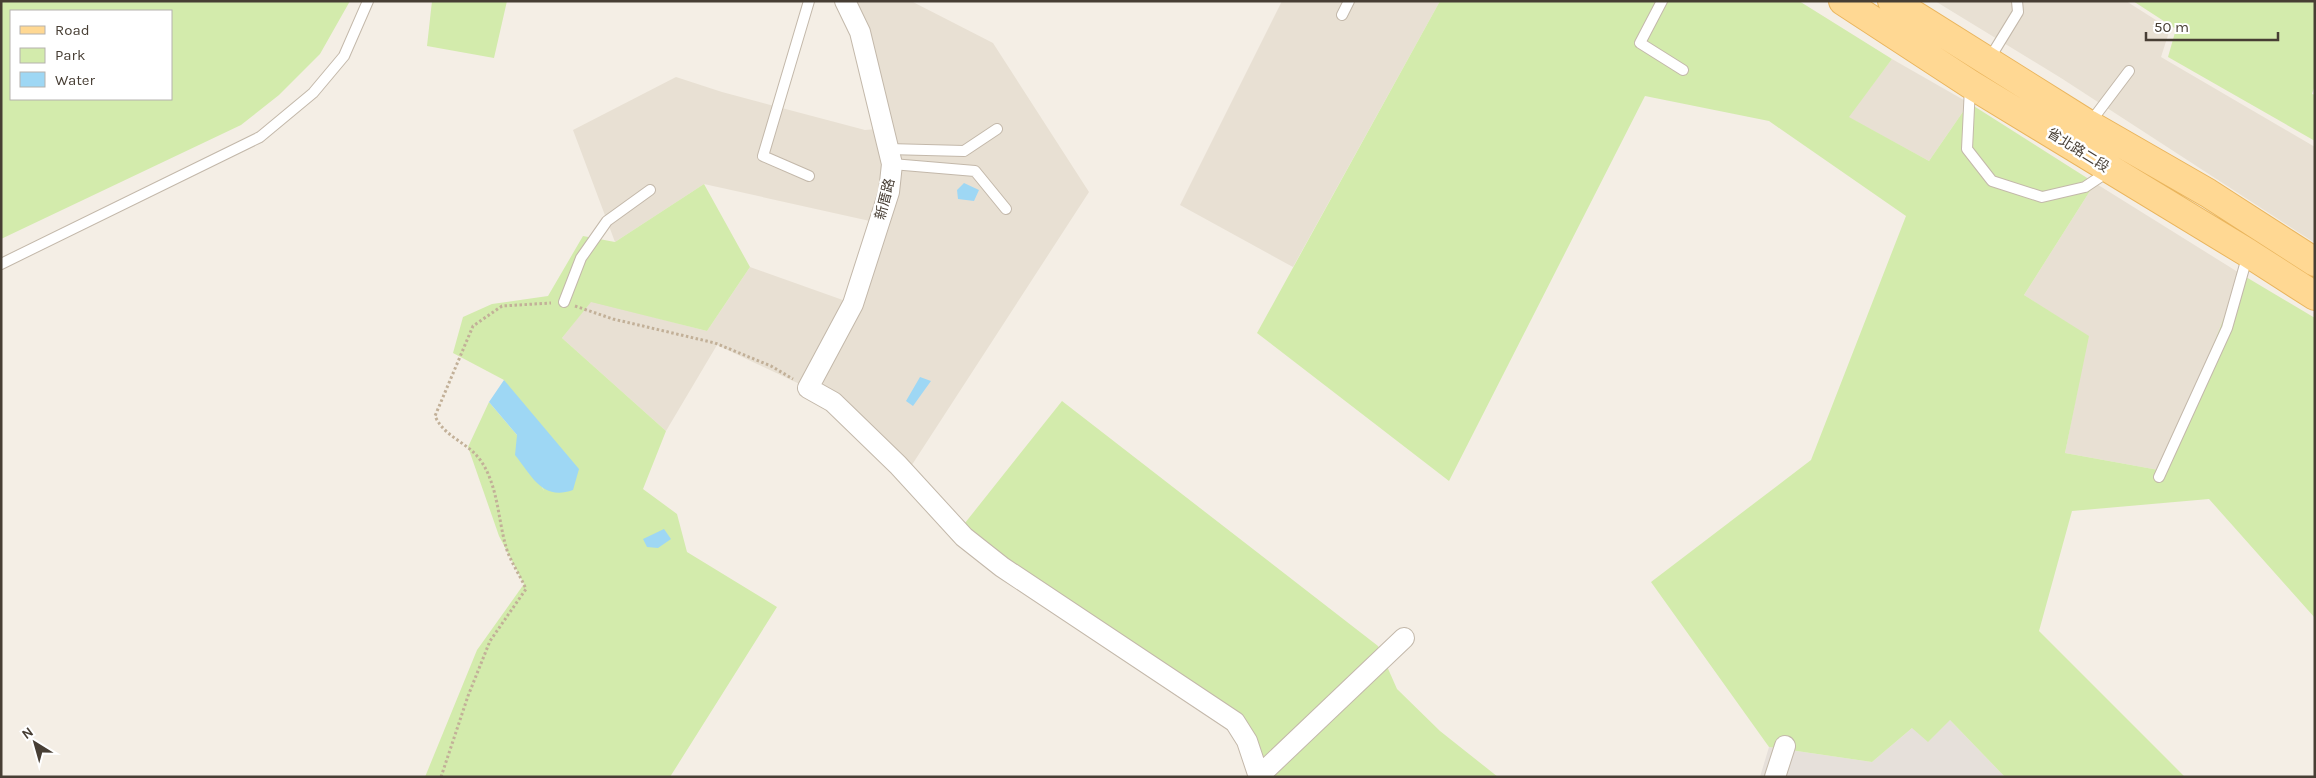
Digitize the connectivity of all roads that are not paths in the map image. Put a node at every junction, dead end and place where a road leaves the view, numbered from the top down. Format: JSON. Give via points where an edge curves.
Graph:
{"nodes":[{"id":1,"x":368,"y":1,"type":"edge"},
{"id":2,"x":809,"y":1,"type":"edge"},
{"id":3,"x":845,"y":1,"type":"edge"},
{"id":4,"x":1349,"y":1,"type":"edge"},
{"id":5,"x":1662,"y":1,"type":"edge"},
{"id":6,"x":1843,"y":1,"type":"edge"},
{"id":7,"x":1892,"y":1,"type":"edge"},
{"id":8,"x":2017,"y":1,"type":"edge"},
{"id":9,"x":1342,"y":15,"type":"dead end"},
{"id":10,"x":1988,"y":62,"type":"junction"},
{"id":11,"x":1683,"y":70,"type":"dead end"},
{"id":12,"x":2129,"y":71,"type":"dead end"},
{"id":13,"x":1970,"y":84,"type":"junction"},
{"id":14,"x":2088,"y":124,"type":"junction"},
{"id":15,"x":998,"y":129,"type":"dead end"},
{"id":16,"x":890,"y":156,"type":"junction"},
{"id":17,"x":2110,"y":170,"type":"junction"},
{"id":18,"x":809,"y":176,"type":"dead end"},
{"id":19,"x":650,"y":190,"type":"dead end"},
{"id":20,"x":1006,"y":209,"type":"dead end"},
{"id":21,"x":2248,"y":253,"type":"junction"},
{"id":22,"x":2315,"y":262,"type":"edge"},
{"id":23,"x":1,"y":264,"type":"edge"},
{"id":24,"x":2315,"y":296,"type":"edge"},
{"id":25,"x":564,"y":302,"type":"road end"},
{"id":26,"x":2159,"y":477,"type":"dead end"},
{"id":27,"x":1404,"y":638,"type":"dead end"},
{"id":28,"x":1784,"y":746,"type":"dead end"},
{"id":29,"x":1259,"y":776,"type":"edge"},
{"id":30,"x":1775,"y":777,"type":"edge"}],
"edges":[{"from":1,"to":23,"type":"lane","via":[[344,56],[312,92],[260,137]]},
{"from":2,"to":18,"type":"lane","via":[[763,156]]},
{"from":3,"to":16,"type":"street","name":"新厝路","via":[[860,32]]},
{"from":4,"to":9,"type":"lane"},
{"from":5,"to":11,"type":"lane","via":[[1640,43]]},
{"from":6,"to":13,"type":"main road","name":"省北路二段"},
{"from":7,"to":10,"type":"main road","name":"省北路二段"},
{"from":8,"to":10,"type":"lane","via":[[2018,12]]},
{"from":10,"to":14,"type":"main road","name":"省北路二段"},
{"from":12,"to":14,"type":"lane"},
{"from":13,"to":17,"type":"main road","name":"省北路二段"},
{"from":13,"to":17,"type":"lane","via":[[1967,149],[1992,181],[2042,197],[2085,187]]},
{"from":14,"to":22,"type":"main road","name":"省北路二段","via":[[2208,193]]},
{"from":15,"to":16,"type":"lane","via":[[964,151]]},
{"from":16,"to":20,"type":"lane","via":[[975,172]]},
{"from":16,"to":29,"type":"street","name":"新厝路","via":[[889,192],[854,304],[808,388],[833,402],[898,464],[964,536],[1002,567],[1235,722],[1248,741]]},
{"from":17,"to":21,"type":"main road","name":"省北路二段"},
{"from":19,"to":25,"type":"lane","via":[[607,221],[581,258]]},
{"from":21,"to":24,"type":"main road","name":"省北路二段"},
{"from":21,"to":26,"type":"lane","via":[[2227,328]]},
{"from":27,"to":29,"type":"street"},
{"from":28,"to":30,"type":"street"}]}
